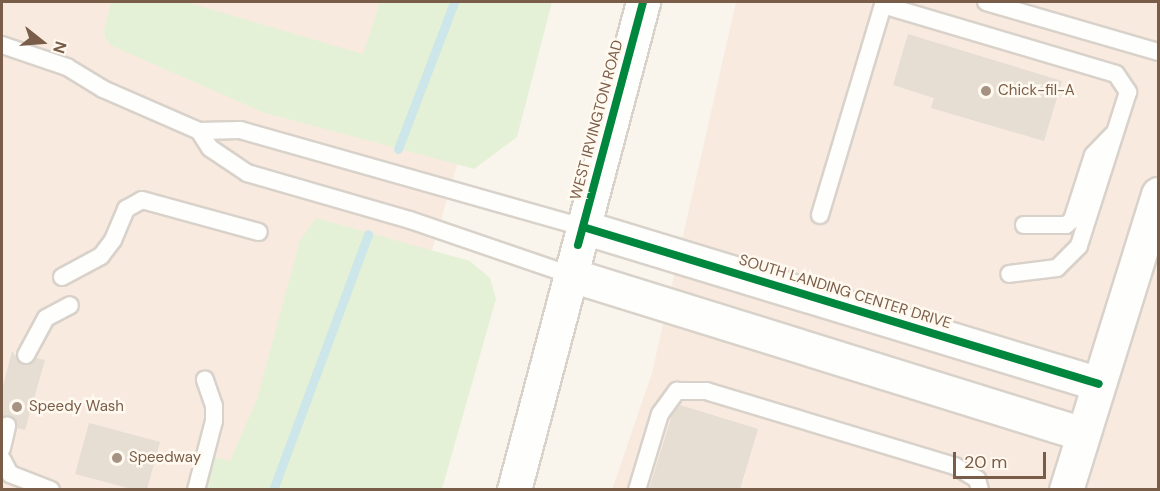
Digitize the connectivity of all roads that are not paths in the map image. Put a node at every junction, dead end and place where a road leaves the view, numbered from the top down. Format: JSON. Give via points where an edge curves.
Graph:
{"nodes":[{"id":1,"x":643,"y":2,"type":"edge"},
{"id":2,"x":986,"y":2,"type":"edge"},
{"id":3,"x":883,"y":3,"type":"edge"},
{"id":4,"x":2,"y":45,"type":"edge"},
{"id":5,"x":1158,"y":52,"type":"edge"},
{"id":6,"x":199,"y":131,"type":"junction"},
{"id":7,"x":1116,"y":131,"type":"junction"},
{"id":8,"x":1158,"y":194,"type":"edge"},
{"id":9,"x":820,"y":215,"type":"dead end"},
{"id":10,"x":1024,"y":225,"type":"dead end"},
{"id":11,"x":583,"y":227,"type":"junction"},
{"id":12,"x":259,"y":232,"type":"dead end"},
{"id":13,"x":1009,"y":274,"type":"dead end"},
{"id":14,"x":571,"y":275,"type":"junction"},
{"id":15,"x":62,"y":277,"type":"dead end"},
{"id":16,"x":70,"y":305,"type":"dead end"},
{"id":17,"x":26,"y":355,"type":"dead end"},
{"id":18,"x":205,"y":380,"type":"dead end"},
{"id":19,"x":1099,"y":384,"type":"junction"},
{"id":20,"x":7,"y":426,"type":"dead end"},
{"id":21,"x":1083,"y":434,"type":"junction"},
{"id":22,"x":2,"y":448,"type":"edge"},
{"id":23,"x":2,"y":459,"type":"edge"},
{"id":24,"x":51,"y":489,"type":"edge"},
{"id":25,"x":196,"y":489,"type":"edge"},
{"id":26,"x":514,"y":489,"type":"edge"},
{"id":27,"x":636,"y":489,"type":"edge"},
{"id":28,"x":980,"y":489,"type":"edge"},
{"id":29,"x":1066,"y":489,"type":"edge"}],
"edges":[{"from":1,"to":11,"type":"street","name":"WEST IRVINGTON ROAD"},
{"from":2,"to":5,"type":"lane"},
{"from":3,"to":7,"type":"lane","via":[[1116,74],[1128,92]]},
{"from":3,"to":9,"type":"lane"},
{"from":4,"to":6,"type":"lane","via":[[67,67],[103,89]]},
{"from":6,"to":11,"type":"lane","via":[[240,130]]},
{"from":6,"to":14,"type":"lane","via":[[210,148],[247,173],[410,220]]},
{"from":7,"to":10,"type":"lane","via":[[1093,155],[1072,220],[1066,225]]},
{"from":7,"to":13,"type":"lane","via":[[1079,246],[1057,268]]},
{"from":8,"to":19,"type":"street"},
{"from":11,"to":14,"type":"street","name":"WEST IRVINGTON ROAD"},
{"from":11,"to":19,"type":"street","name":"SOUTH LANDING CENTER DRIVE"},
{"from":12,"to":15,"type":"lane","via":[[142,200],[126,209],[113,240],[101,256]]},
{"from":14,"to":21,"type":"street"},
{"from":14,"to":26,"type":"street","name":"WEST IRVINGTON ROAD"},
{"from":16,"to":17,"type":"lane","via":[[46,318]]},
{"from":18,"to":25,"type":"lane","via":[[214,406],[214,421]]},
{"from":19,"to":21,"type":"street"},
{"from":20,"to":22,"type":"lane"},
{"from":21,"to":29,"type":"street"},
{"from":23,"to":24,"type":"lane","via":[[10,474]]},
{"from":27,"to":28,"type":"lane","via":[[660,414],[678,391],[706,391],[956,466],[977,479]]}]}
